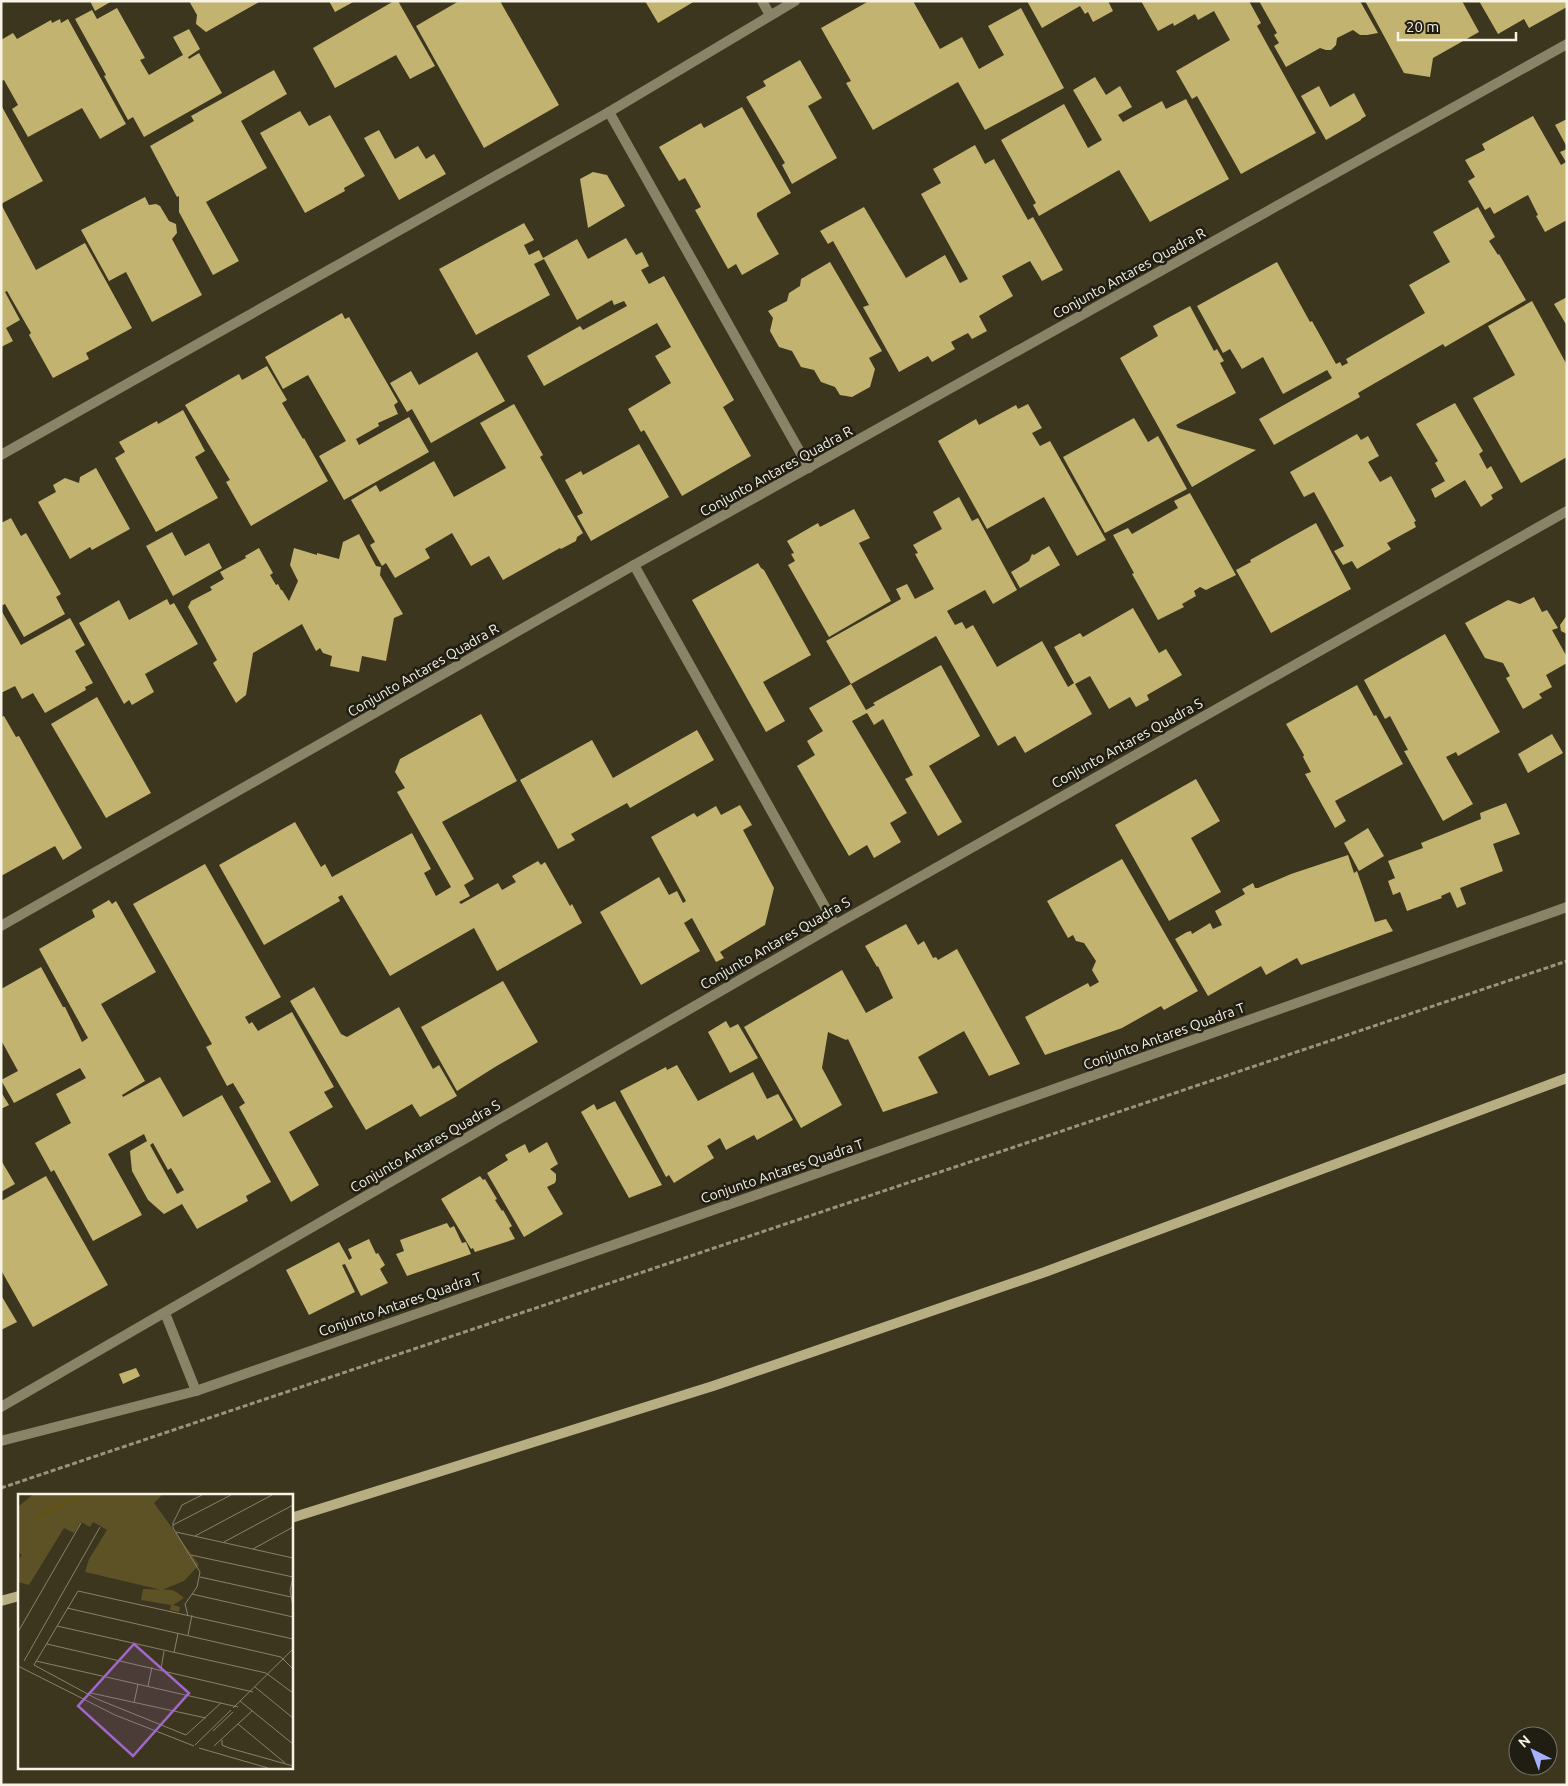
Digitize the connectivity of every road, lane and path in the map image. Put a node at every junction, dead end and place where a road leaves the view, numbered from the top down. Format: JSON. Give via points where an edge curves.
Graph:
{"nodes":[{"id":1,"x":762,"y":1,"type":"edge"},
{"id":2,"x":795,"y":1,"type":"edge"},
{"id":3,"x":770,"y":15,"type":"junction"},
{"id":4,"x":1567,"y":44,"type":"edge"},
{"id":5,"x":609,"y":112,"type":"junction"},
{"id":6,"x":1,"y":455,"type":"edge"},
{"id":7,"x":808,"y":468,"type":"junction"},
{"id":8,"x":1567,"y":511,"type":"edge"},
{"id":9,"x":634,"y":565,"type":"junction"},
{"id":10,"x":1567,"y":907,"type":"edge"},
{"id":11,"x":835,"y":925,"type":"junction"},
{"id":12,"x":1,"y":926,"type":"edge"},
{"id":13,"x":1567,"y":961,"type":"edge"},
{"id":14,"x":1567,"y":1078,"type":"edge"},
{"id":15,"x":165,"y":1313,"type":"junction"},
{"id":16,"x":196,"y":1391,"type":"junction"},
{"id":17,"x":1,"y":1407,"type":"edge"},
{"id":18,"x":1,"y":1441,"type":"edge"},
{"id":19,"x":1,"y":1488,"type":"edge"},
{"id":20,"x":292,"y":1518,"type":"edge"},
{"id":21,"x":18,"y":1596,"type":"edge"},
{"id":22,"x":1,"y":1601,"type":"edge"}],
"edges":[{"from":1,"to":3,"type":"street"},
{"from":2,"to":3,"type":"street"},
{"from":3,"to":5,"type":"street"},
{"from":4,"to":7,"type":"street","name":"Conjunto Antares Quadra R"},
{"from":5,"to":6,"type":"street"},
{"from":5,"to":7,"type":"street"},
{"from":7,"to":9,"type":"street","name":"Conjunto Antares Quadra R"},
{"from":8,"to":11,"type":"street","name":"Conjunto Antares Quadra S"},
{"from":9,"to":11,"type":"street"},
{"from":9,"to":12,"type":"street","name":"Conjunto Antares Quadra R"},
{"from":10,"to":16,"type":"street","name":"Conjunto Antares Quadra T"},
{"from":11,"to":15,"type":"street","name":"Conjunto Antares Quadra S"},
{"from":13,"to":19,"type":"path"},
{"from":14,"to":20,"type":"main road","via":[[1036,1275],[713,1386]]},
{"from":15,"to":16,"type":"street"},
{"from":15,"to":17,"type":"street","name":"Conjunto Antares Quadra S"},
{"from":16,"to":18,"type":"street","name":"Conjunto Antares Quadra T"},
{"from":21,"to":22,"type":"main road"}]}
